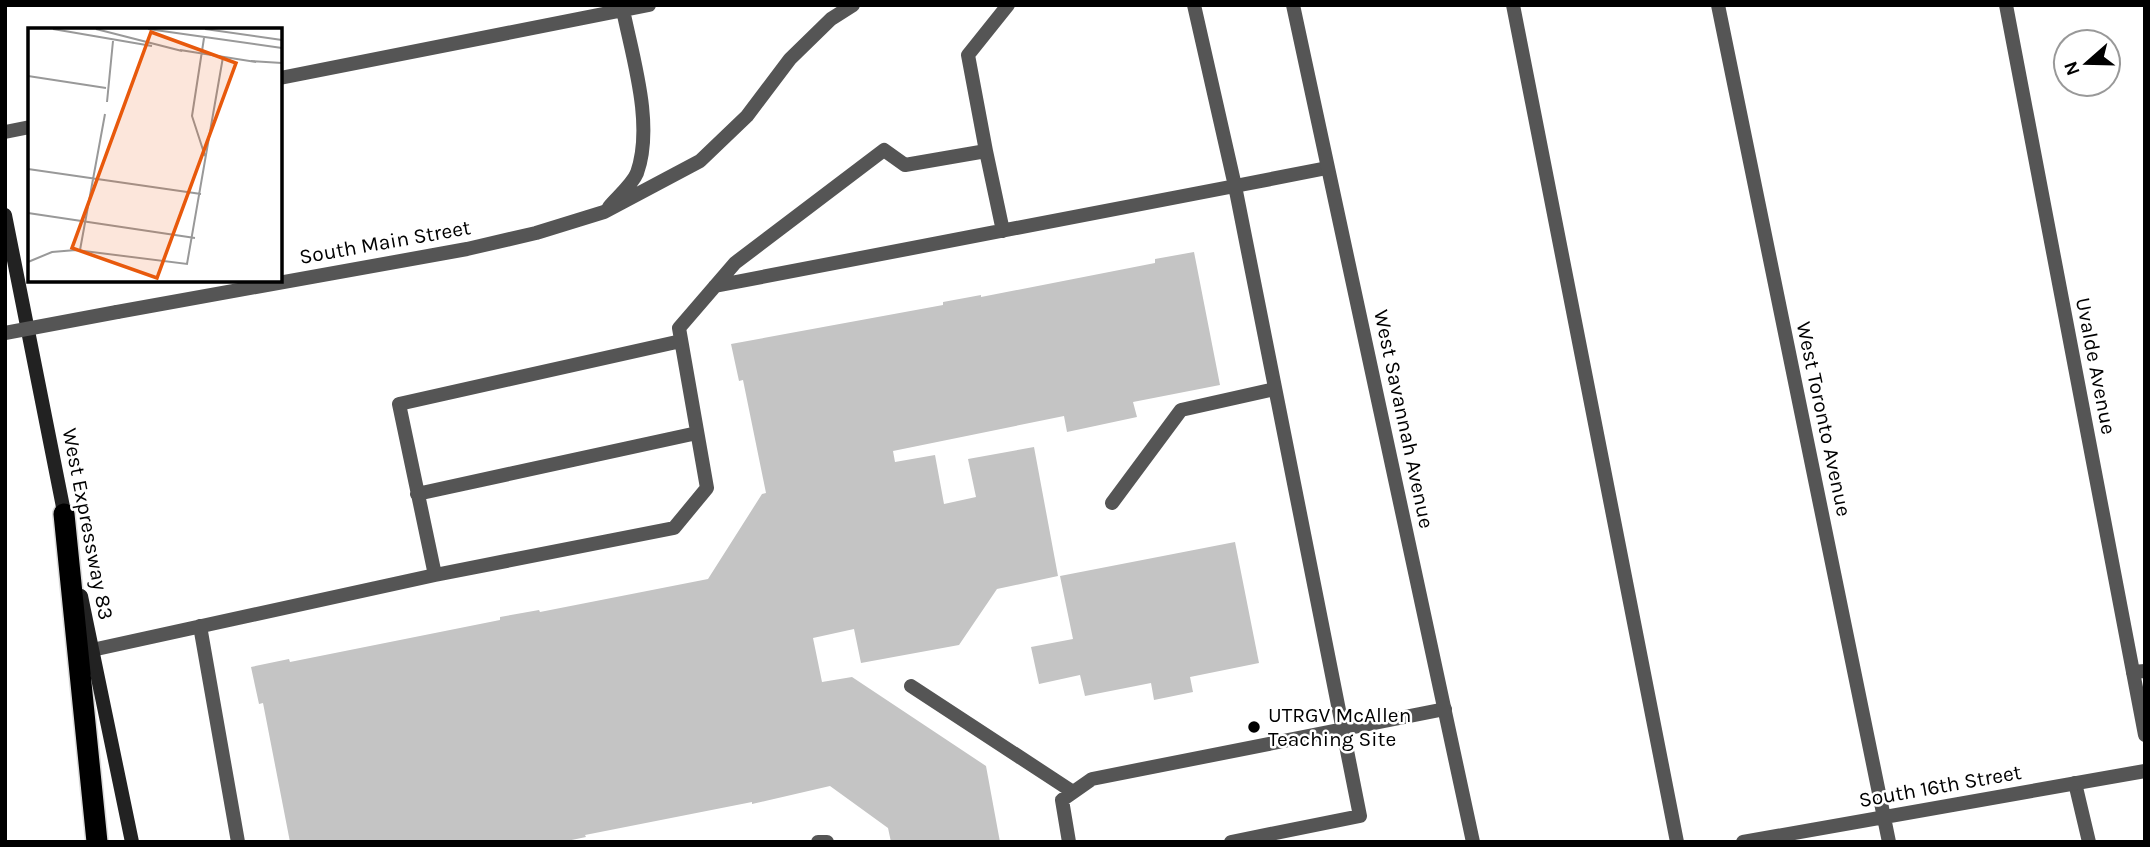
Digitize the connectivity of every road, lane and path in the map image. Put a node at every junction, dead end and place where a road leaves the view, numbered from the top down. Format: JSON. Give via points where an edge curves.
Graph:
{"nodes":[{"id":1,"x":649,"y":5,"type":"edge"},
{"id":2,"x":853,"y":5,"type":"edge"},
{"id":3,"x":1008,"y":5,"type":"edge"},
{"id":4,"x":1194,"y":5,"type":"edge"},
{"id":5,"x":1293,"y":5,"type":"edge"},
{"id":6,"x":1513,"y":5,"type":"edge"},
{"id":7,"x":1718,"y":5,"type":"edge"},
{"id":8,"x":2006,"y":5,"type":"edge"},
{"id":9,"x":623,"y":10,"type":"junction"},
{"id":10,"x":282,"y":78,"type":"edge"},
{"id":11,"x":28,"y":127,"type":"edge"},
{"id":12,"x":5,"y":132,"type":"edge"},
{"id":13,"x":986,"y":151,"type":"junction"},
{"id":14,"x":1327,"y":167,"type":"junction"},
{"id":15,"x":1235,"y":187,"type":"junction"},
{"id":16,"x":604,"y":212,"type":"junction"},
{"id":17,"x":5,"y":215,"type":"edge"},
{"id":18,"x":1003,"y":231,"type":"junction"},
{"id":19,"x":715,"y":286,"type":"junction"},
{"id":20,"x":5,"y":333,"type":"edge"},
{"id":21,"x":681,"y":341,"type":"junction"},
{"id":22,"x":1275,"y":388,"type":"junction"},
{"id":23,"x":697,"y":433,"type":"junction"},
{"id":24,"x":417,"y":494,"type":"junction"},
{"id":25,"x":1112,"y":503,"type":"dead end"},
{"id":26,"x":64,"y":513,"type":"junction"},
{"id":27,"x":435,"y":575,"type":"junction"},
{"id":28,"x":200,"y":626,"type":"junction"},
{"id":29,"x":92,"y":650,"type":"junction"},
{"id":30,"x":2139,"y":671,"type":"edge"},
{"id":31,"x":911,"y":687,"type":"dead end"},
{"id":32,"x":1445,"y":709,"type":"junction"},
{"id":33,"x":1342,"y":729,"type":"junction"},
{"id":34,"x":2145,"y":734,"type":"edge"},
{"id":35,"x":2145,"y":771,"type":"edge"},
{"id":36,"x":2075,"y":783,"type":"junction"},
{"id":37,"x":1073,"y":792,"type":"junction"},
{"id":38,"x":1884,"y":817,"type":"junction"},
{"id":39,"x":97,"y":842,"type":"edge"},
{"id":40,"x":132,"y":842,"type":"edge"},
{"id":41,"x":238,"y":842,"type":"edge"},
{"id":42,"x":818,"y":842,"type":"edge"},
{"id":43,"x":827,"y":842,"type":"edge"},
{"id":44,"x":1069,"y":842,"type":"edge"},
{"id":45,"x":1231,"y":842,"type":"edge"},
{"id":46,"x":1473,"y":842,"type":"edge"},
{"id":47,"x":1677,"y":842,"type":"edge"},
{"id":48,"x":1743,"y":842,"type":"edge"},
{"id":49,"x":1889,"y":842,"type":"edge"},
{"id":50,"x":2089,"y":842,"type":"edge"}],
"edges":[{"from":1,"to":9,"type":"street"},
{"from":2,"to":16,"type":"street","name":"South Main Street","via":[[831,19],[790,59],[747,116],[700,161]]},
{"from":3,"to":13,"type":"street","via":[[968,55]]},
{"from":4,"to":15,"type":"street"},
{"from":5,"to":14,"type":"street","name":"West Savannah Avenue"},
{"from":6,"to":47,"type":"street"},
{"from":7,"to":38,"type":"street","name":"West Toronto Avenue"},
{"from":8,"to":30,"type":"street","name":"Uvalde Avenue"},
{"from":9,"to":10,"type":"street"},
{"from":9,"to":16,"type":"street","via":[[641,99],[643,139],[636,175]]},
{"from":11,"to":12,"type":"street"},
{"from":13,"to":18,"type":"street"},
{"from":13,"to":19,"type":"street","via":[[905,164],[884,150],[735,263]]},
{"from":14,"to":15,"type":"street"},
{"from":14,"to":32,"type":"street","name":"West Savannah Avenue"},
{"from":15,"to":18,"type":"street"},
{"from":15,"to":22,"type":"street"},
{"from":16,"to":20,"type":"street","name":"South Main Street","bridge":true,"via":[[467,249]]},
{"from":17,"to":26,"type":"main road","name":"West Expressway 83"},
{"from":18,"to":19,"type":"street"},
{"from":19,"to":21,"type":"street","via":[[679,328]]},
{"from":21,"to":23,"type":"street"},
{"from":21,"to":24,"type":"street","via":[[399,404]]},
{"from":22,"to":25,"type":"street","via":[[1181,411]]},
{"from":22,"to":33,"type":"street"},
{"from":23,"to":24,"type":"street"},
{"from":23,"to":27,"type":"street","via":[[707,488],[674,528]]},
{"from":24,"to":27,"type":"street"},
{"from":26,"to":29,"type":"main road","name":"West Expressway 83"},
{"from":26,"to":39,"type":"highway"},
{"from":27,"to":28,"type":"street"},
{"from":28,"to":29,"type":"street"},
{"from":28,"to":41,"type":"street"},
{"from":29,"to":40,"type":"main road","name":"West Expressway 83"},
{"from":30,"to":34,"type":"street","name":"Uvalde Avenue"},
{"from":31,"to":37,"type":"street"},
{"from":32,"to":33,"type":"street"},
{"from":32,"to":46,"type":"street","name":"West Savannah Avenue"},
{"from":33,"to":37,"type":"street","via":[[1092,779]]},
{"from":33,"to":45,"type":"street","via":[[1360,816]]},
{"from":35,"to":36,"type":"street","name":"South 16th Street"},
{"from":36,"to":38,"type":"street","name":"South 16th Street"},
{"from":36,"to":50,"type":"street"},
{"from":37,"to":44,"type":"street","via":[[1062,800]]},
{"from":38,"to":48,"type":"street","name":"South 16th Street"},
{"from":38,"to":49,"type":"street","name":"West Toronto Avenue"},
{"from":42,"to":43,"type":"street"}]}
